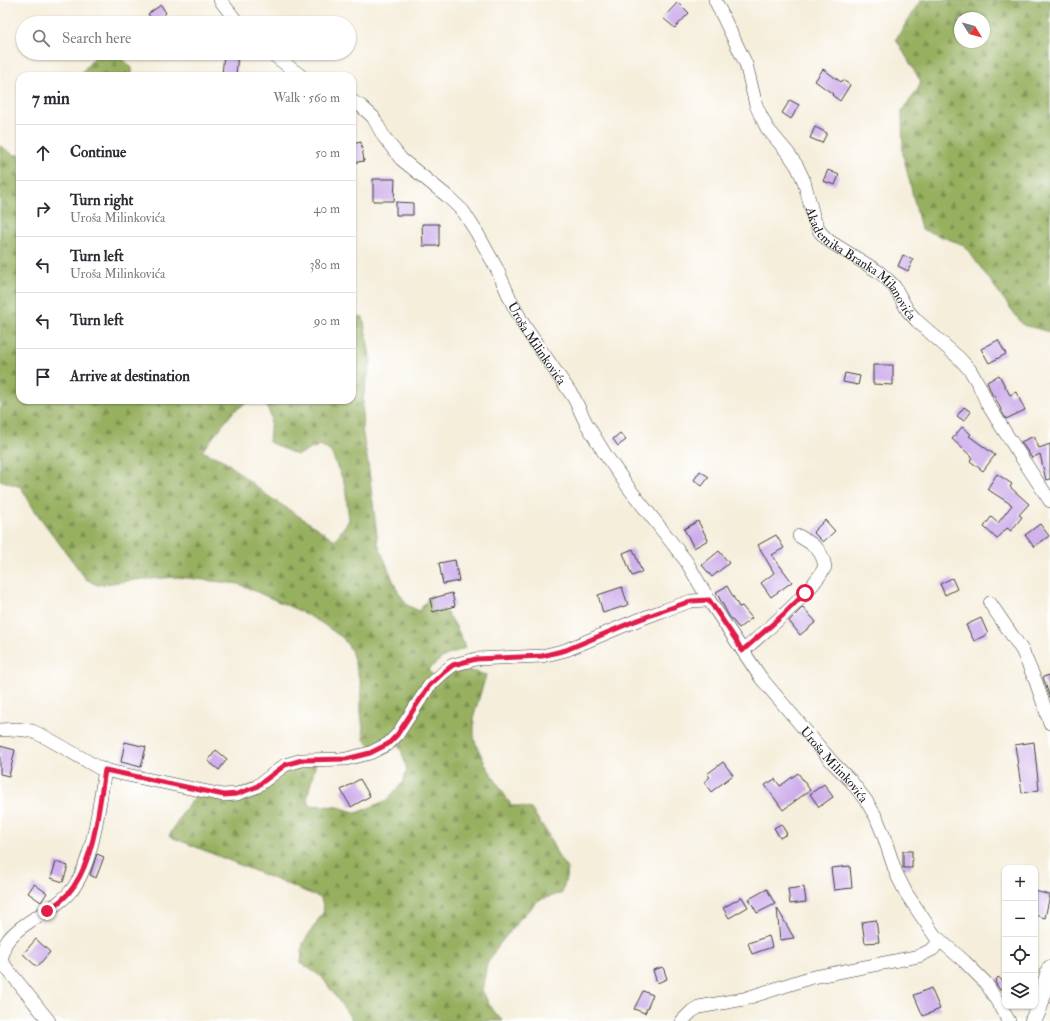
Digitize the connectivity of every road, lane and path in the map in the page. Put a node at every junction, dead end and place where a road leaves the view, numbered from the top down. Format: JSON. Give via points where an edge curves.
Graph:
{"nodes":[{"id":1,"x":220,"y":0,"type":"edge"},
{"id":2,"x":715,"y":0,"type":"edge"},
{"id":3,"x":233,"y":16,"type":"edge"},
{"id":4,"x":280,"y":60,"type":"edge"},
{"id":5,"x":296,"y":72,"type":"edge"},
{"id":6,"x":356,"y":103,"type":"edge"},
{"id":7,"x":1050,"y":500,"type":"edge"},
{"id":8,"x":799,"y":536,"type":"dead end"},
{"id":9,"x":709,"y":600,"type":"junction"},
{"id":10,"x":990,"y":603,"type":"dead end"},
{"id":11,"x":742,"y":651,"type":"junction"},
{"id":12,"x":1050,"y":723,"type":"edge"},
{"id":13,"x":0,"y":730,"type":"edge"},
{"id":14,"x":105,"y":770,"type":"junction"},
{"id":15,"x":940,"y":940,"type":"junction"},
{"id":16,"x":1050,"y":969,"type":"edge"},
{"id":17,"x":49,"y":1021,"type":"edge"},
{"id":18,"x":682,"y":1021,"type":"edge"},
{"id":19,"x":1009,"y":1021,"type":"edge"},
{"id":20,"x":1033,"y":1021,"type":"edge"}],
"edges":[{"from":1,"to":3,"type":"street"},
{"from":2,"to":7,"type":"street","name":"Akademika Branka Milanovića","via":[[746,64],[760,114],[767,128],[797,166],[804,181],[820,232],[829,241],[887,279],[917,321],[970,370],[1002,429]]},
{"from":4,"to":5,"type":"street"},
{"from":6,"to":9,"type":"street","name":"Uroša Milinkovića","via":[[373,117],[401,159],[463,211],[478,233],[525,327],[574,398],[605,454],[686,561]]},
{"from":8,"to":11,"type":"street","via":[[815,546],[823,557],[825,567],[805,593]]},
{"from":9,"to":11,"type":"street","name":"Uroša Milinkovića"},
{"from":9,"to":14,"type":"street","via":[[691,601],[662,611],[566,650],[542,656],[476,659],[453,665],[429,686],[397,735],[388,744],[370,753],[346,759],[302,760],[285,765],[256,787],[237,794],[224,795]]},
{"from":10,"to":12,"type":"street","via":[[1022,650]]},
{"from":11,"to":15,"type":"street","name":"Uroša Milinkovića","via":[[761,678],[867,802],[883,834],[896,873],[906,893]]},
{"from":13,"to":14,"type":"street","via":[[32,731]]},
{"from":14,"to":17,"type":"street","via":[[95,830],[85,863],[74,886],[65,898],[16,932],[6,944],[1,961]]},
{"from":15,"to":18,"type":"street","via":[[933,949],[919,956],[810,978],[744,999],[699,1007]]},
{"from":15,"to":19,"type":"street","name":"Uroša Milinkovića","via":[[986,983]]},
{"from":16,"to":20,"type":"street"}]}
